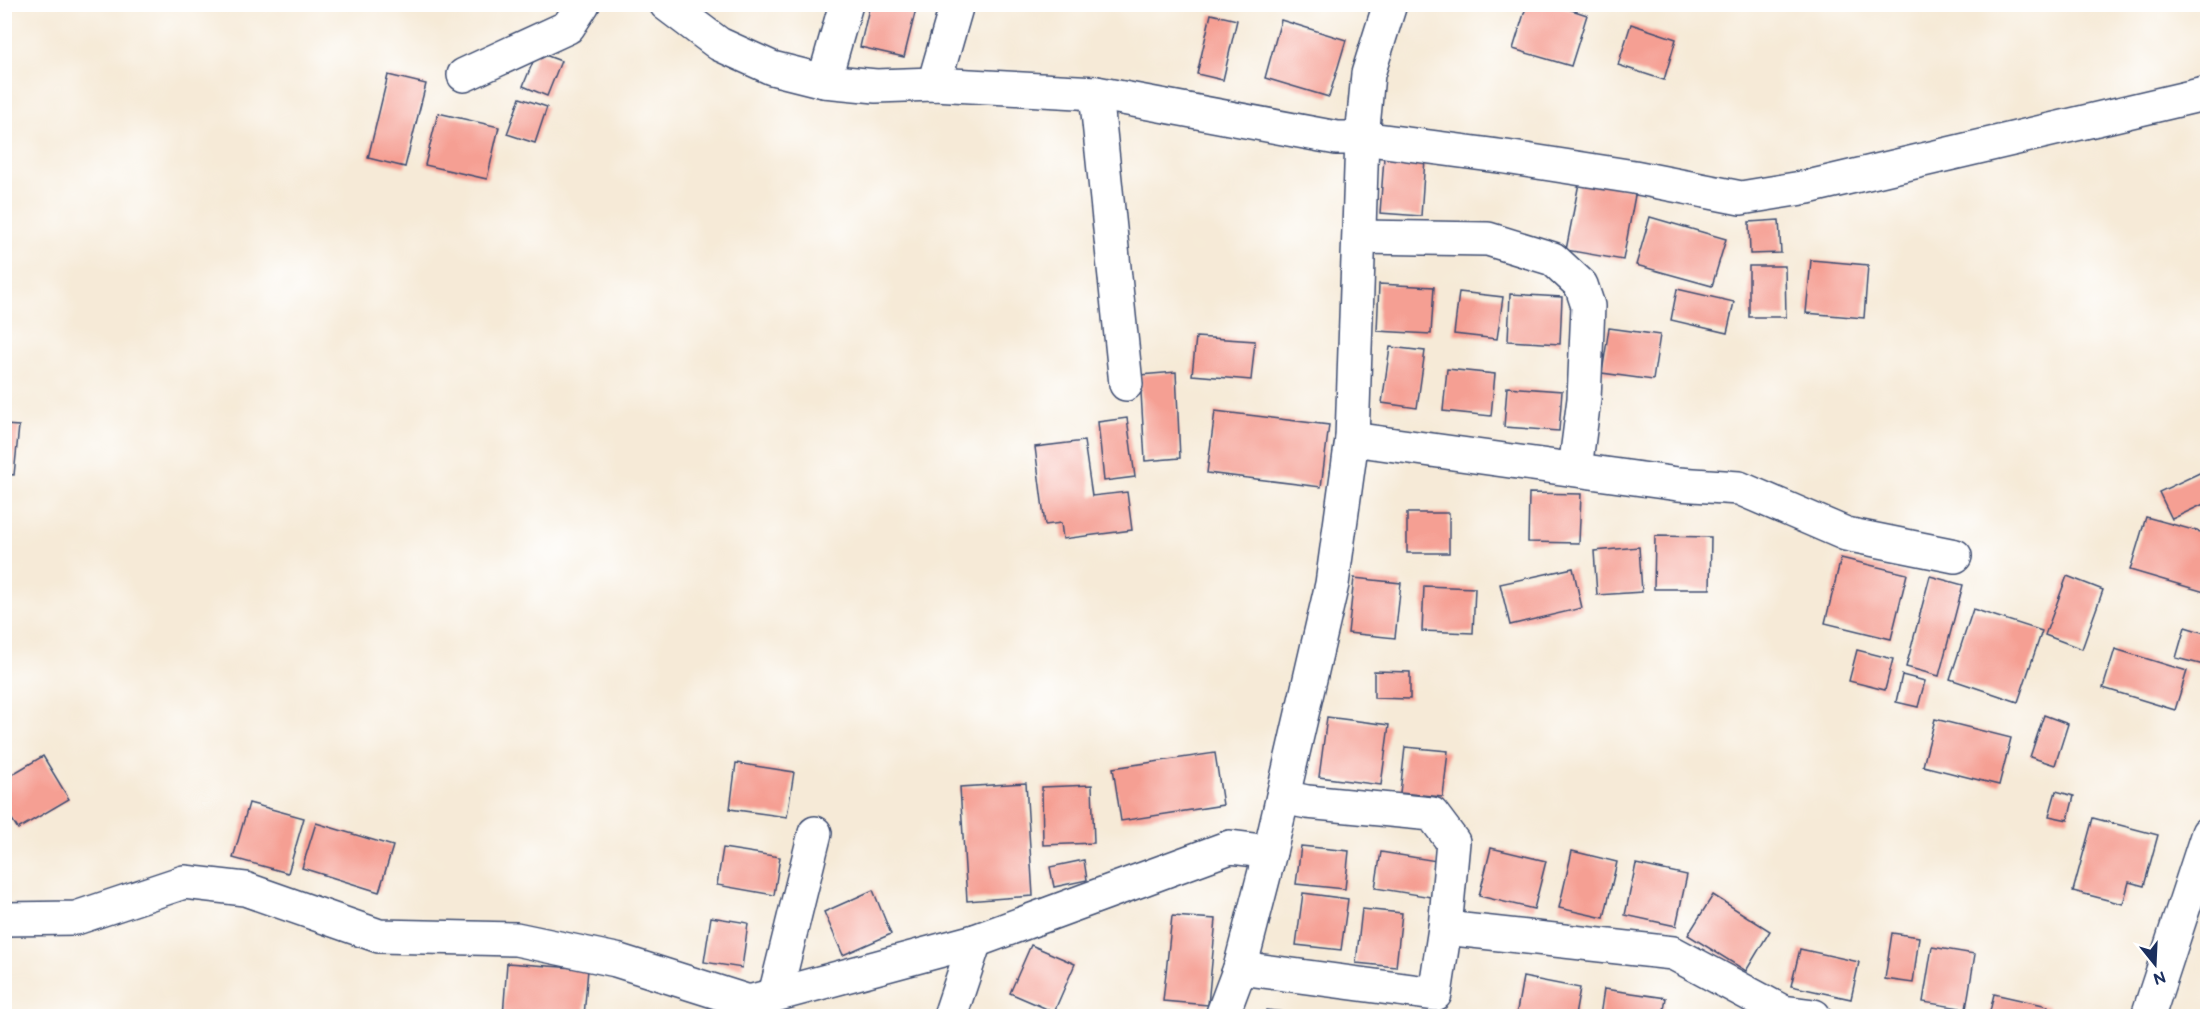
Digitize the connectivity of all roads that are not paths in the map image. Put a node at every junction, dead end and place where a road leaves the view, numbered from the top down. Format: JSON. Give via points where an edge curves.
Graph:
{"nodes":[{"id":1,"x":583,"y":4,"type":"edge"},
{"id":2,"x":666,"y":4,"type":"edge"},
{"id":3,"x":846,"y":4,"type":"edge"},
{"id":4,"x":957,"y":4,"type":"edge"},
{"id":5,"x":1390,"y":4,"type":"edge"},
{"id":6,"x":464,"y":75,"type":"dead end"},
{"id":7,"x":824,"y":81,"type":"junction"},
{"id":8,"x":934,"y":84,"type":"junction"},
{"id":9,"x":1096,"y":93,"type":"junction"},
{"id":10,"x":2208,"y":93,"type":"edge"},
{"id":11,"x":1362,"y":138,"type":"junction"},
{"id":12,"x":1360,"y":237,"type":"junction"},
{"id":13,"x":1126,"y":384,"type":"dead end"},
{"id":14,"x":1352,"y":439,"type":"junction"},
{"id":15,"x":1575,"y":469,"type":"junction"},
{"id":16,"x":1955,"y":556,"type":"dead end"},
{"id":17,"x":1283,"y":797,"type":"junction"},
{"id":18,"x":815,"y":833,"type":"dead end"},
{"id":19,"x":2208,"y":833,"type":"edge"},
{"id":20,"x":1270,"y":852,"type":"junction"},
{"id":21,"x":4,"y":919,"type":"edge"},
{"id":22,"x":1445,"y":928,"type":"junction"},
{"id":23,"x":975,"y":942,"type":"junction"},
{"id":24,"x":1240,"y":968,"type":"junction"},
{"id":25,"x":756,"y":1005,"type":"edge"},
{"id":26,"x":950,"y":1017,"type":"edge"},
{"id":27,"x":1222,"y":1017,"type":"edge"},
{"id":28,"x":1814,"y":1017,"type":"edge"},
{"id":29,"x":2148,"y":1017,"type":"edge"}],
"edges":[{"from":1,"to":6,"type":"street","via":[[568,27]]},
{"from":2,"to":7,"type":"street","via":[[719,44],[772,68]]},
{"from":3,"to":7,"type":"street"},
{"from":4,"to":8,"type":"street"},
{"from":5,"to":11,"type":"street","via":[[1368,74]]},
{"from":7,"to":8,"type":"street","via":[[876,86]]},
{"from":8,"to":9,"type":"street"},
{"from":9,"to":11,"type":"street","via":[[1336,138]]},
{"from":9,"to":13,"type":"street"},
{"from":10,"to":11,"type":"street","via":[[1808,187],[1741,198],[1634,177]]},
{"from":11,"to":12,"type":"street"},
{"from":12,"to":14,"type":"street"},
{"from":12,"to":15,"type":"street","via":[[1488,239],[1553,259],[1581,285],[1588,306],[1584,399]]},
{"from":14,"to":15,"type":"street"},
{"from":14,"to":17,"type":"street","via":[[1332,584]]},
{"from":15,"to":16,"type":"street","via":[[1678,484],[1739,488],[1846,534]]},
{"from":17,"to":20,"type":"street"},
{"from":17,"to":22,"type":"street","via":[[1431,814],[1453,842]]},
{"from":18,"to":25,"type":"street"},
{"from":19,"to":29,"type":"street"},
{"from":20,"to":23,"type":"street","via":[[1230,847]]},
{"from":20,"to":24,"type":"street"},
{"from":21,"to":25,"type":"street","via":[[76,918],[184,882],[245,890],[379,936],[516,939],[616,960]]},
{"from":22,"to":24,"type":"street","via":[[1435,994]]},
{"from":22,"to":28,"type":"street","via":[[1673,953],[1783,1012]]},
{"from":23,"to":25,"type":"street"},
{"from":23,"to":26,"type":"street"},
{"from":24,"to":27,"type":"street"}]}
